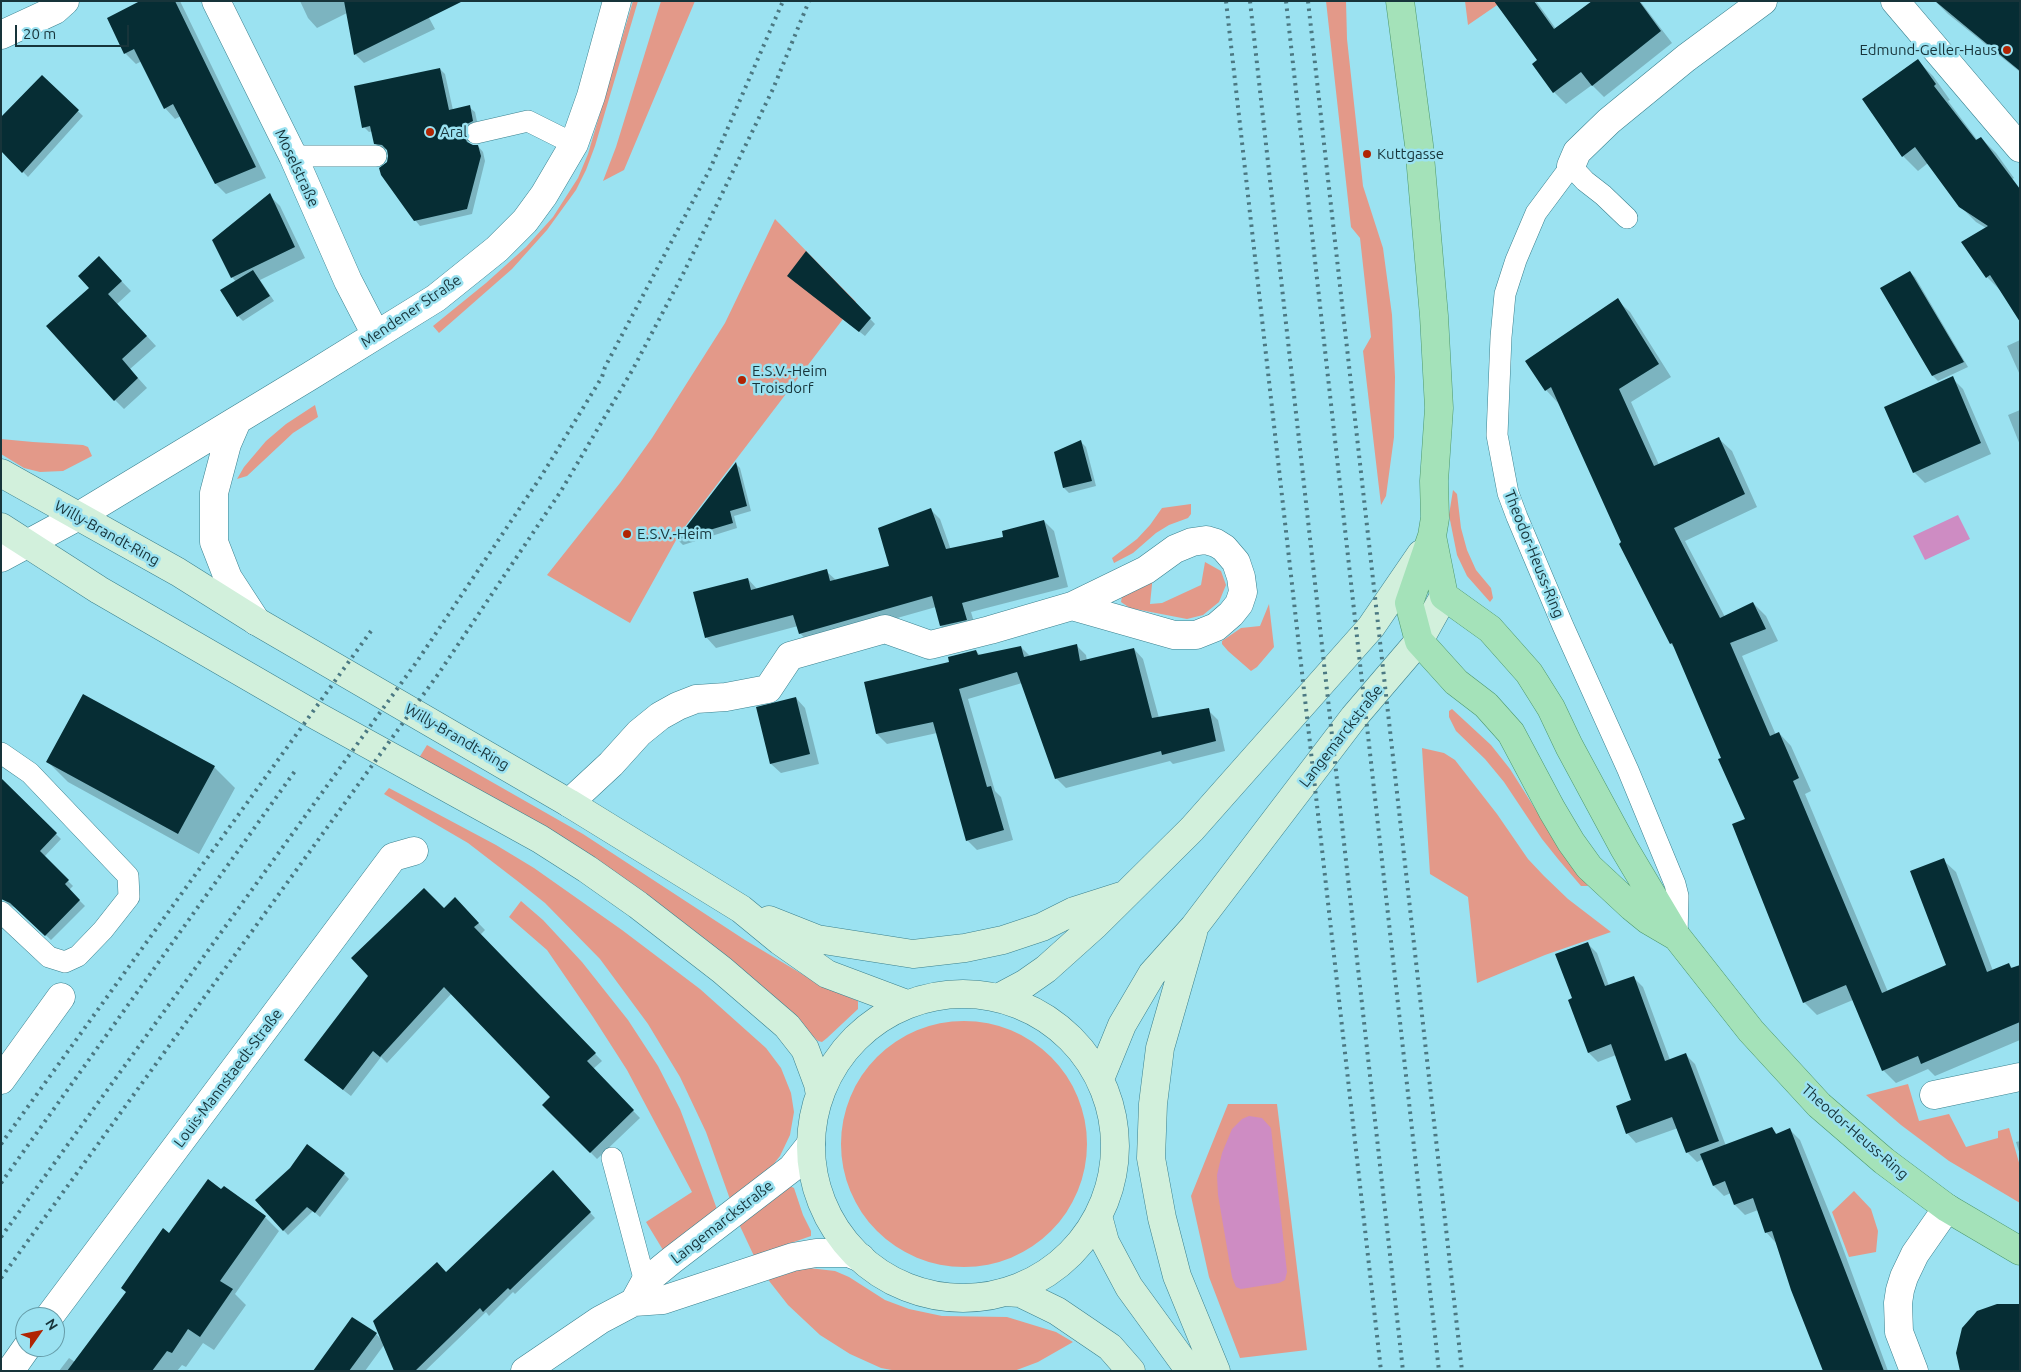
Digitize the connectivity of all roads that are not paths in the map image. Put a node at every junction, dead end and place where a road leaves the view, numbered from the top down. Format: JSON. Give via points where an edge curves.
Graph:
{"nodes":[{"id":1,"x":65,"y":1,"type":"edge"},
{"id":2,"x":216,"y":1,"type":"edge"},
{"id":3,"x":617,"y":1,"type":"edge"},
{"id":4,"x":1400,"y":1,"type":"edge"},
{"id":5,"x":1764,"y":1,"type":"edge"},
{"id":6,"x":1895,"y":1,"type":"edge"},
{"id":7,"x":1,"y":34,"type":"edge"},
{"id":8,"x":476,"y":133,"type":"dead end"},
{"id":9,"x":574,"y":144,"type":"junction"},
{"id":10,"x":2020,"y":148,"type":"edge"},
{"id":11,"x":293,"y":156,"type":"junction"},
{"id":12,"x":376,"y":156,"type":"dead end"},
{"id":13,"x":1572,"y":166,"type":"junction"},
{"id":14,"x":1626,"y":218,"type":"dead end"},
{"id":15,"x":376,"y":335,"type":"junction"},
{"id":16,"x":237,"y":421,"type":"junction"},
{"id":17,"x":1,"y":473,"type":"edge"},
{"id":18,"x":77,"y":516,"type":"junction"},
{"id":19,"x":1,"y":527,"type":"edge"},
{"id":20,"x":1432,"y":536,"type":"junction"},
{"id":21,"x":27,"y":544,"type":"junction"},
{"id":22,"x":1,"y":558,"type":"edge"},
{"id":23,"x":1444,"y":596,"type":"junction"},
{"id":24,"x":1409,"y":602,"type":"junction"},
{"id":25,"x":1072,"y":606,"type":"junction"},
{"id":26,"x":1382,"y":614,"type":"junction"},
{"id":27,"x":256,"y":620,"type":"junction"},
{"id":28,"x":1419,"y":641,"type":"junction"},
{"id":29,"x":1,"y":753,"type":"edge"},
{"id":30,"x":569,"y":803,"type":"junction"},
{"id":31,"x":414,"y":851,"type":"dead end"},
{"id":32,"x":1125,"y":895,"type":"junction"},
{"id":33,"x":741,"y":909,"type":"junction"},
{"id":34,"x":1,"y":912,"type":"edge"},
{"id":35,"x":1194,"y":927,"type":"junction"},
{"id":36,"x":1677,"y":938,"type":"junction"},
{"id":37,"x":61,"y":997,"type":"dead end"},
{"id":38,"x":998,"y":998,"type":"junction"},
{"id":39,"x":907,"y":1004,"type":"junction"},
{"id":40,"x":2020,"y":1077,"type":"edge"},
{"id":41,"x":1100,"y":1079,"type":"junction"},
{"id":42,"x":1,"y":1080,"type":"edge"},
{"id":43,"x":820,"y":1094,"type":"junction"},
{"id":44,"x":1934,"y":1095,"type":"dead end"},
{"id":45,"x":811,"y":1144,"type":"junction"},
{"id":46,"x":612,"y":1158,"type":"dead end"},
{"id":47,"x":1947,"y":1208,"type":"junction"},
{"id":48,"x":1098,"y":1216,"type":"junction"},
{"id":49,"x":2020,"y":1251,"type":"edge"},
{"id":50,"x":861,"y":1258,"type":"junction"},
{"id":51,"x":640,"y":1292,"type":"junction"},
{"id":52,"x":1004,"y":1292,"type":"junction"},
{"id":53,"x":56,"y":1307,"type":"edge"},
{"id":54,"x":20,"y":1357,"type":"edge"},
{"id":55,"x":10,"y":1371,"type":"edge"},
{"id":56,"x":525,"y":1371,"type":"edge"},
{"id":57,"x":1131,"y":1371,"type":"edge"},
{"id":58,"x":1190,"y":1371,"type":"edge"},
{"id":59,"x":1216,"y":1371,"type":"edge"},
{"id":60,"x":1914,"y":1371,"type":"edge"}],
"edges":[{"from":1,"to":7,"type":"street","via":[[55,10]]},
{"from":2,"to":11,"type":"street","name":"Moselstraße"},
{"from":3,"to":9,"type":"street","name":"Mendener Straße"},
{"from":4,"to":20,"type":"main road","via":[[1419,145],[1434,316],[1439,408]]},
{"from":5,"to":13,"type":"street","via":[[1686,58],[1609,121],[1578,152]]},
{"from":6,"to":10,"type":"street"},
{"from":8,"to":9,"type":"lane","via":[[528,121]]},
{"from":9,"to":15,"type":"street","name":"Mendener Straße","via":[[525,221],[497,249],[436,298]]},
{"from":11,"to":12,"type":"lane"},
{"from":11,"to":15,"type":"street","name":"Moselstraße","via":[[348,281]]},
{"from":13,"to":14,"type":"lane"},
{"from":13,"to":36,"type":"lane","name":"Theodor-Heuss-Ring","via":[[1536,213],[1505,294],[1497,435],[1508,493],[1517,517],[1675,884],[1678,896]]},
{"from":15,"to":16,"type":"street","name":"Mendener Straße"},
{"from":16,"to":18,"type":"street","name":"Mendener Straße"},
{"from":16,"to":27,"type":"street","via":[[227,444],[214,493],[214,542],[228,578]]},
{"from":17,"to":18,"type":"main road","name":"Willy-Brandt-Ring"},
{"from":18,"to":21,"type":"street","name":"Mendener Straße"},
{"from":18,"to":27,"type":"main road","name":"Willy-Brandt-Ring"},
{"from":19,"to":21,"type":"main road"},
{"from":20,"to":23,"type":"main road"},
{"from":20,"to":24,"type":"main road"},
{"from":20,"to":26,"type":"main road"},
{"from":21,"to":22,"type":"street","name":"Mendener Straße"},
{"from":21,"to":43,"type":"main road","via":[[116,600],[308,711],[540,839],[638,904],[788,1026],[805,1049]]},
{"from":23,"to":24,"type":"main road"},
{"from":23,"to":28,"type":"main road","name":"Langemarckstraße"},
{"from":23,"to":36,"type":"main road","name":"Theodor-Heuss-Ring","via":[[1490,629],[1529,673]]},
{"from":24,"to":26,"type":"main road"},
{"from":24,"to":28,"type":"main road","name":"Theodor-Heuss-Ring"},
{"from":25,"to":25,"type":"street","via":[[1174,635],[1196,635],[1216,627],[1231,614],[1243,592],[1236,562],[1224,548],[1206,540],[1175,550],[1146,570]]},
{"from":25,"to":30,"type":"street","via":[[930,645],[885,629],[790,656],[768,689],[696,699],[660,716]]},
{"from":26,"to":32,"type":"main road","via":[[1192,829]]},
{"from":27,"to":30,"type":"main road","name":"Willy-Brandt-Ring"},
{"from":28,"to":35,"type":"main road","name":"Langemarckstraße","via":[[1354,717]]},
{"from":28,"to":36,"type":"main road","name":"Theodor-Heuss-Ring","via":[[1456,682],[1486,705],[1511,733],[1552,810],[1589,866],[1637,912]]},
{"from":29,"to":34,"type":"lane","via":[[30,773],[128,876],[129,897],[78,956],[65,962],[49,957]]},
{"from":30,"to":33,"type":"main road","name":"Willy-Brandt-Ring"},
{"from":31,"to":53,"type":"street","name":"Louis-Mannstaedt-Straße","via":[[393,857]]},
{"from":32,"to":33,"type":"main road","via":[[1074,911],[1042,927],[1003,940],[913,954],[817,939]]},
{"from":32,"to":38,"type":"main road","via":[[1046,969]]},
{"from":33,"to":39,"type":"main road","name":"Willy-Brandt-Ring","via":[[827,974]]},
{"from":35,"to":41,"type":"main road","name":"Langemarckstraße","via":[[1152,974],[1122,1025]]},
{"from":35,"to":59,"type":"main road","name":"Langemarckstraße","via":[[1160,1048],[1151,1158],[1177,1276]]},
{"from":36,"to":47,"type":"main road","name":"Theodor-Heuss-Ring","via":[[1751,1031],[1819,1105],[1884,1161]]},
{"from":37,"to":42,"type":"street"},
{"from":38,"to":39,"type":"main road","via":[[968,994],[937,995]]},
{"from":38,"to":41,"type":"main road","via":[[1030,1009],[1058,1027],[1082,1050]]},
{"from":39,"to":43,"type":"main road","via":[[879,1019],[854,1040],[834,1065]]},
{"from":40,"to":44,"type":"street"},
{"from":41,"to":48,"type":"main road","via":[[1112,1112],[1115,1148],[1110,1183]]},
{"from":43,"to":45,"type":"main road"},
{"from":45,"to":50,"type":"main road","via":[[814,1176],[824,1207],[840,1234]]},
{"from":45,"to":51,"type":"street","name":"Langemarckstraße","via":[[792,1168],[672,1260]]},
{"from":46,"to":51,"type":"lane"},
{"from":47,"to":49,"type":"main road","name":"Theodor-Heuss-Ring"},
{"from":47,"to":60,"type":"street","via":[[1915,1254],[1900,1290],[1898,1332]]},
{"from":48,"to":52,"type":"main road","via":[[1081,1242],[1058,1264],[1033,1281]]},
{"from":48,"to":58,"type":"main road","via":[[1105,1242],[1129,1287]]},
{"from":50,"to":51,"type":"street","name":"Langemarckstraße","via":[[849,1253],[793,1256],[664,1300]]},
{"from":50,"to":52,"type":"main road","via":[[886,1276],[928,1293],[974,1297]]},
{"from":51,"to":56,"type":"street","name":"Langemarckstraße"},
{"from":52,"to":57,"type":"main road","via":[[1020,1293],[1057,1311],[1110,1347]]},
{"from":54,"to":55,"type":"street"}]}
